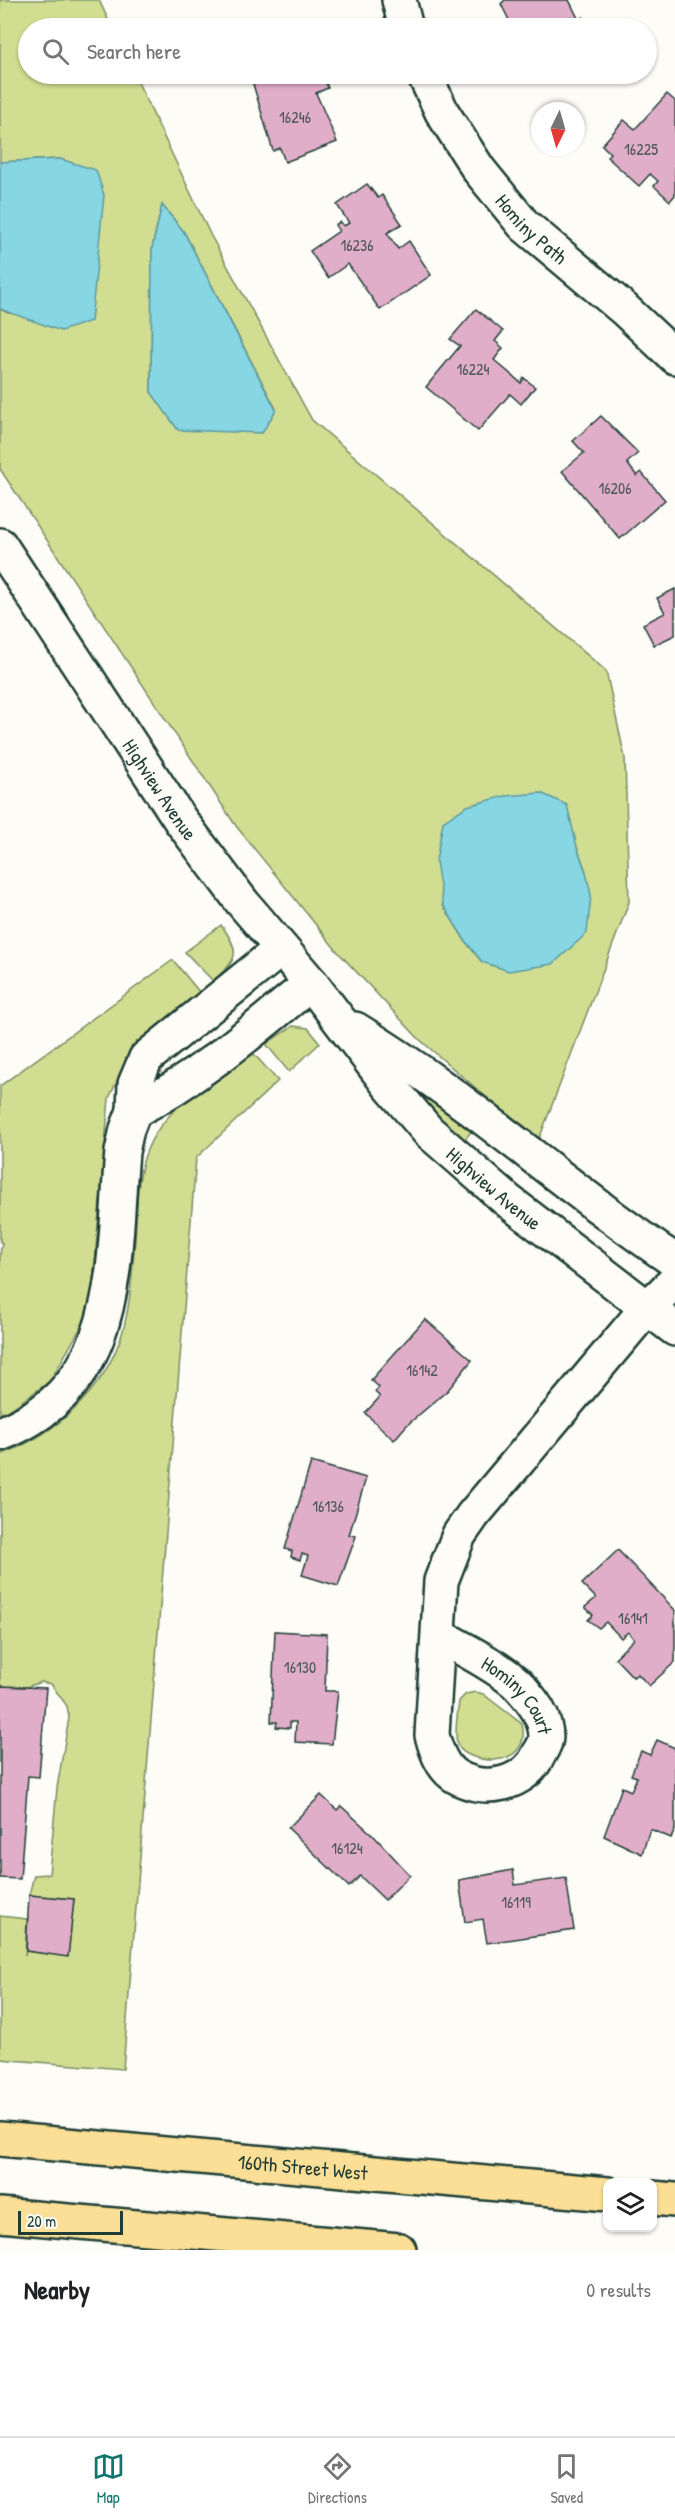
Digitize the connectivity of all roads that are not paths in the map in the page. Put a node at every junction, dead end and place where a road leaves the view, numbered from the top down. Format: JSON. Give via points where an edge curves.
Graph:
{"nodes":[{"id":1,"x":399,"y":0,"type":"edge"},
{"id":2,"x":404,"y":18,"type":"edge"},
{"id":3,"x":428,"y":84,"type":"edge"},
{"id":4,"x":675,"y":357,"type":"edge"},
{"id":5,"x":0,"y":546,"type":"edge"},
{"id":6,"x":281,"y":949,"type":"junction"},
{"id":7,"x":311,"y":983,"type":"junction"},
{"id":8,"x":341,"y":1021,"type":"junction"},
{"id":9,"x":134,"y":1111,"type":"junction"},
{"id":10,"x":675,"y":1261,"type":"edge"},
{"id":11,"x":675,"y":1281,"type":"edge"},
{"id":12,"x":646,"y":1309,"type":"junction"},
{"id":13,"x":675,"y":1329,"type":"edge"},
{"id":14,"x":0,"y":1434,"type":"edge"},
{"id":15,"x":438,"y":1635,"type":"junction"},
{"id":16,"x":0,"y":2139,"type":"edge"},
{"id":17,"x":603,"y":2194,"type":"edge"},
{"id":18,"x":657,"y":2198,"type":"edge"},
{"id":19,"x":675,"y":2200,"type":"edge"},
{"id":20,"x":0,"y":2215,"type":"edge"},
{"id":21,"x":399,"y":2250,"type":"edge"}],
"edges":[{"from":1,"to":2,"type":"street"},
{"from":3,"to":4,"type":"street","name":"Hominy Path","via":[[441,112],[479,171],[524,225]]},
{"from":5,"to":6,"type":"street","name":"Highview Avenue","via":[[181,820]]},
{"from":6,"to":7,"type":"street","name":"Highview Avenue"},
{"from":6,"to":9,"type":"street","via":[[146,1059],[135,1084]]},
{"from":7,"to":8,"type":"street","name":"Highview Avenue"},
{"from":7,"to":9,"type":"street","via":[[180,1085]]},
{"from":8,"to":10,"type":"street","name":"Highview Avenue","via":[[459,1098],[628,1230]]},
{"from":8,"to":12,"type":"street","name":"Highview Avenue","via":[[428,1131],[507,1200]]},
{"from":9,"to":14,"type":"street","via":[[123,1152],[108,1309],[99,1336],[89,1360],[74,1380],[37,1416]]},
{"from":11,"to":12,"type":"street"},
{"from":12,"to":13,"type":"street","name":"Highview Avenue"},
{"from":12,"to":15,"type":"street","name":"Hominy Court","via":[[459,1535],[441,1581]]},
{"from":15,"to":15,"type":"street","name":"Hominy Court","via":[[432,1735],[444,1765],[456,1777],[477,1784],[494,1785],[526,1774],[546,1740],[543,1721],[533,1702],[517,1684]]},
{"from":16,"to":17,"type":"main road","name":"160th Street West"},
{"from":18,"to":19,"type":"main road"},
{"from":20,"to":21,"type":"main road"}]}
